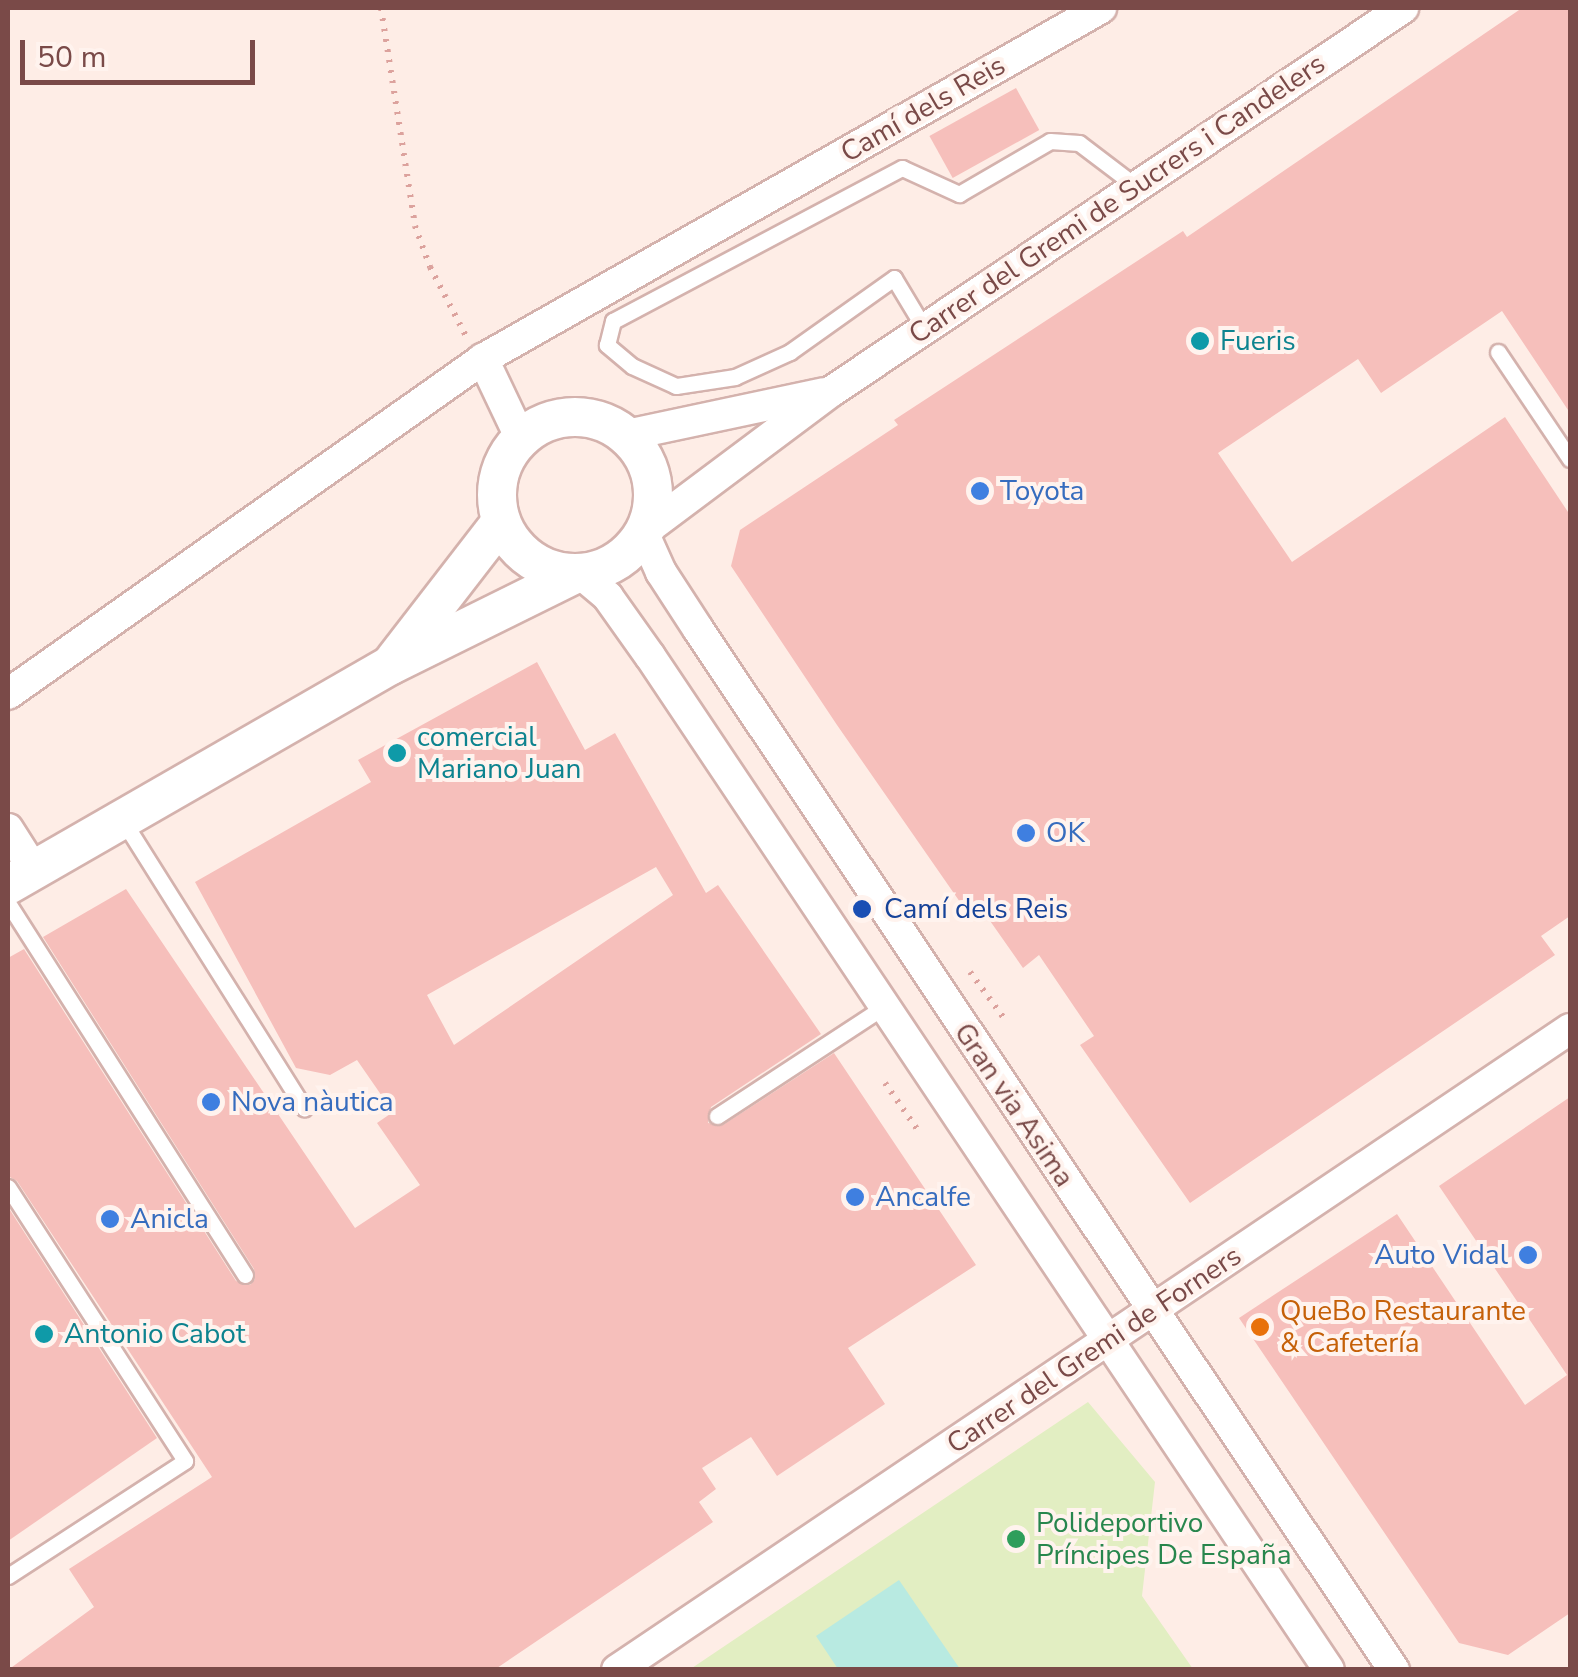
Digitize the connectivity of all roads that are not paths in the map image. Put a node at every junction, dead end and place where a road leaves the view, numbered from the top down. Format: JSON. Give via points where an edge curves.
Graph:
{"nodes":[{"id":1,"x":1101,"y":8,"type":"edge"},
{"id":2,"x":1402,"y":8,"type":"edge"},
{"id":3,"x":1137,"y":187,"type":"junction"},
{"id":4,"x":924,"y":328,"type":"junction"},
{"id":5,"x":1498,"y":352,"type":"dead end"},
{"id":6,"x":484,"y":359,"type":"junction"},
{"id":7,"x":832,"y":391,"type":"junction"},
{"id":8,"x":626,"y":435,"type":"junction"},
{"id":9,"x":521,"y":439,"type":"junction"},
{"id":10,"x":1570,"y":459,"type":"edge"},
{"id":11,"x":501,"y":522,"type":"junction"},
{"id":12,"x":645,"y":532,"type":"junction"},
{"id":13,"x":578,"y":574,"type":"junction"},
{"id":14,"x":391,"y":665,"type":"junction"},
{"id":15,"x":8,"y":694,"type":"edge"},
{"id":16,"x":122,"y":819,"type":"junction"},
{"id":17,"x":8,"y":829,"type":"edge"},
{"id":18,"x":20,"y":878,"type":"edge"},
{"id":19,"x":8,"y":902,"type":"edge"},
{"id":20,"x":885,"y":1006,"type":"junction"},
{"id":21,"x":1570,"y":1029,"type":"edge"},
{"id":22,"x":304,"y":1108,"type":"dead end"},
{"id":23,"x":717,"y":1116,"type":"dead end"},
{"id":24,"x":8,"y":1188,"type":"edge"},
{"id":25,"x":245,"y":1275,"type":"dead end"},
{"id":26,"x":1152,"y":1312,"type":"junction"},
{"id":27,"x":1108,"y":1339,"type":"junction"},
{"id":28,"x":8,"y":1576,"type":"edge"},
{"id":29,"x":617,"y":1670,"type":"edge"},
{"id":30,"x":1329,"y":1670,"type":"edge"},
{"id":31,"x":1394,"y":1670,"type":"edge"}],
"edges":[{"from":1,"to":6,"type":"street","name":"Camí dels Reis"},
{"from":2,"to":3,"type":"street","name":"Carrer del Gremi de Sucrers i Candelers"},
{"from":3,"to":4,"type":"street","name":"Carrer del Gremi de Sucrers i Candelers"},
{"from":3,"to":4,"type":"lane","via":[[1079,143],[1050,141],[959,194],[902,168],[613,320],[607,345],[632,366],[676,386],[734,377],[790,352],[894,278]]},
{"from":4,"to":7,"type":"street","name":"Carrer del Gremi de Sucrers i Candelers"},
{"from":5,"to":10,"type":"lane"},
{"from":6,"to":9,"type":"street"},
{"from":6,"to":15,"type":"street","name":"Camí dels Reis"},
{"from":7,"to":8,"type":"street","name":"Carrer del Gremi de Sucrers i Candelers"},
{"from":7,"to":12,"type":"street","name":"Carrer del Gremi de Sucrers i Candelers"},
{"from":8,"to":9,"type":"street","via":[[607,423],[561,418]]},
{"from":8,"to":12,"type":"street","via":[[653,479]]},
{"from":9,"to":11,"type":"street","via":[[498,478]]},
{"from":11,"to":13,"type":"street","via":[[530,560]]},
{"from":11,"to":14,"type":"street"},
{"from":12,"to":13,"type":"street","via":[[618,562]]},
{"from":12,"to":26,"type":"street","name":"Gran via Asima","via":[[661,572],[698,629]]},
{"from":13,"to":14,"type":"street"},
{"from":13,"to":20,"type":"street","name":"Gran via Asima","via":[[608,597],[650,656]]},
{"from":14,"to":16,"type":"street"},
{"from":16,"to":18,"type":"street"},
{"from":16,"to":22,"type":"lane"},
{"from":17,"to":18,"type":"street"},
{"from":19,"to":25,"type":"lane"},
{"from":20,"to":23,"type":"lane"},
{"from":20,"to":27,"type":"street","name":"Gran via Asima"},
{"from":21,"to":26,"type":"street","name":"Carrer del Gremi de Forners"},
{"from":24,"to":28,"type":"lane","via":[[185,1461]]},
{"from":26,"to":27,"type":"street","name":"Carrer del Gremi de Forners"},
{"from":26,"to":31,"type":"street","name":"Gran via Asima"},
{"from":27,"to":29,"type":"street","name":"Carrer del Gremi de Forners"},
{"from":27,"to":30,"type":"street","name":"Gran via Asima"}]}
